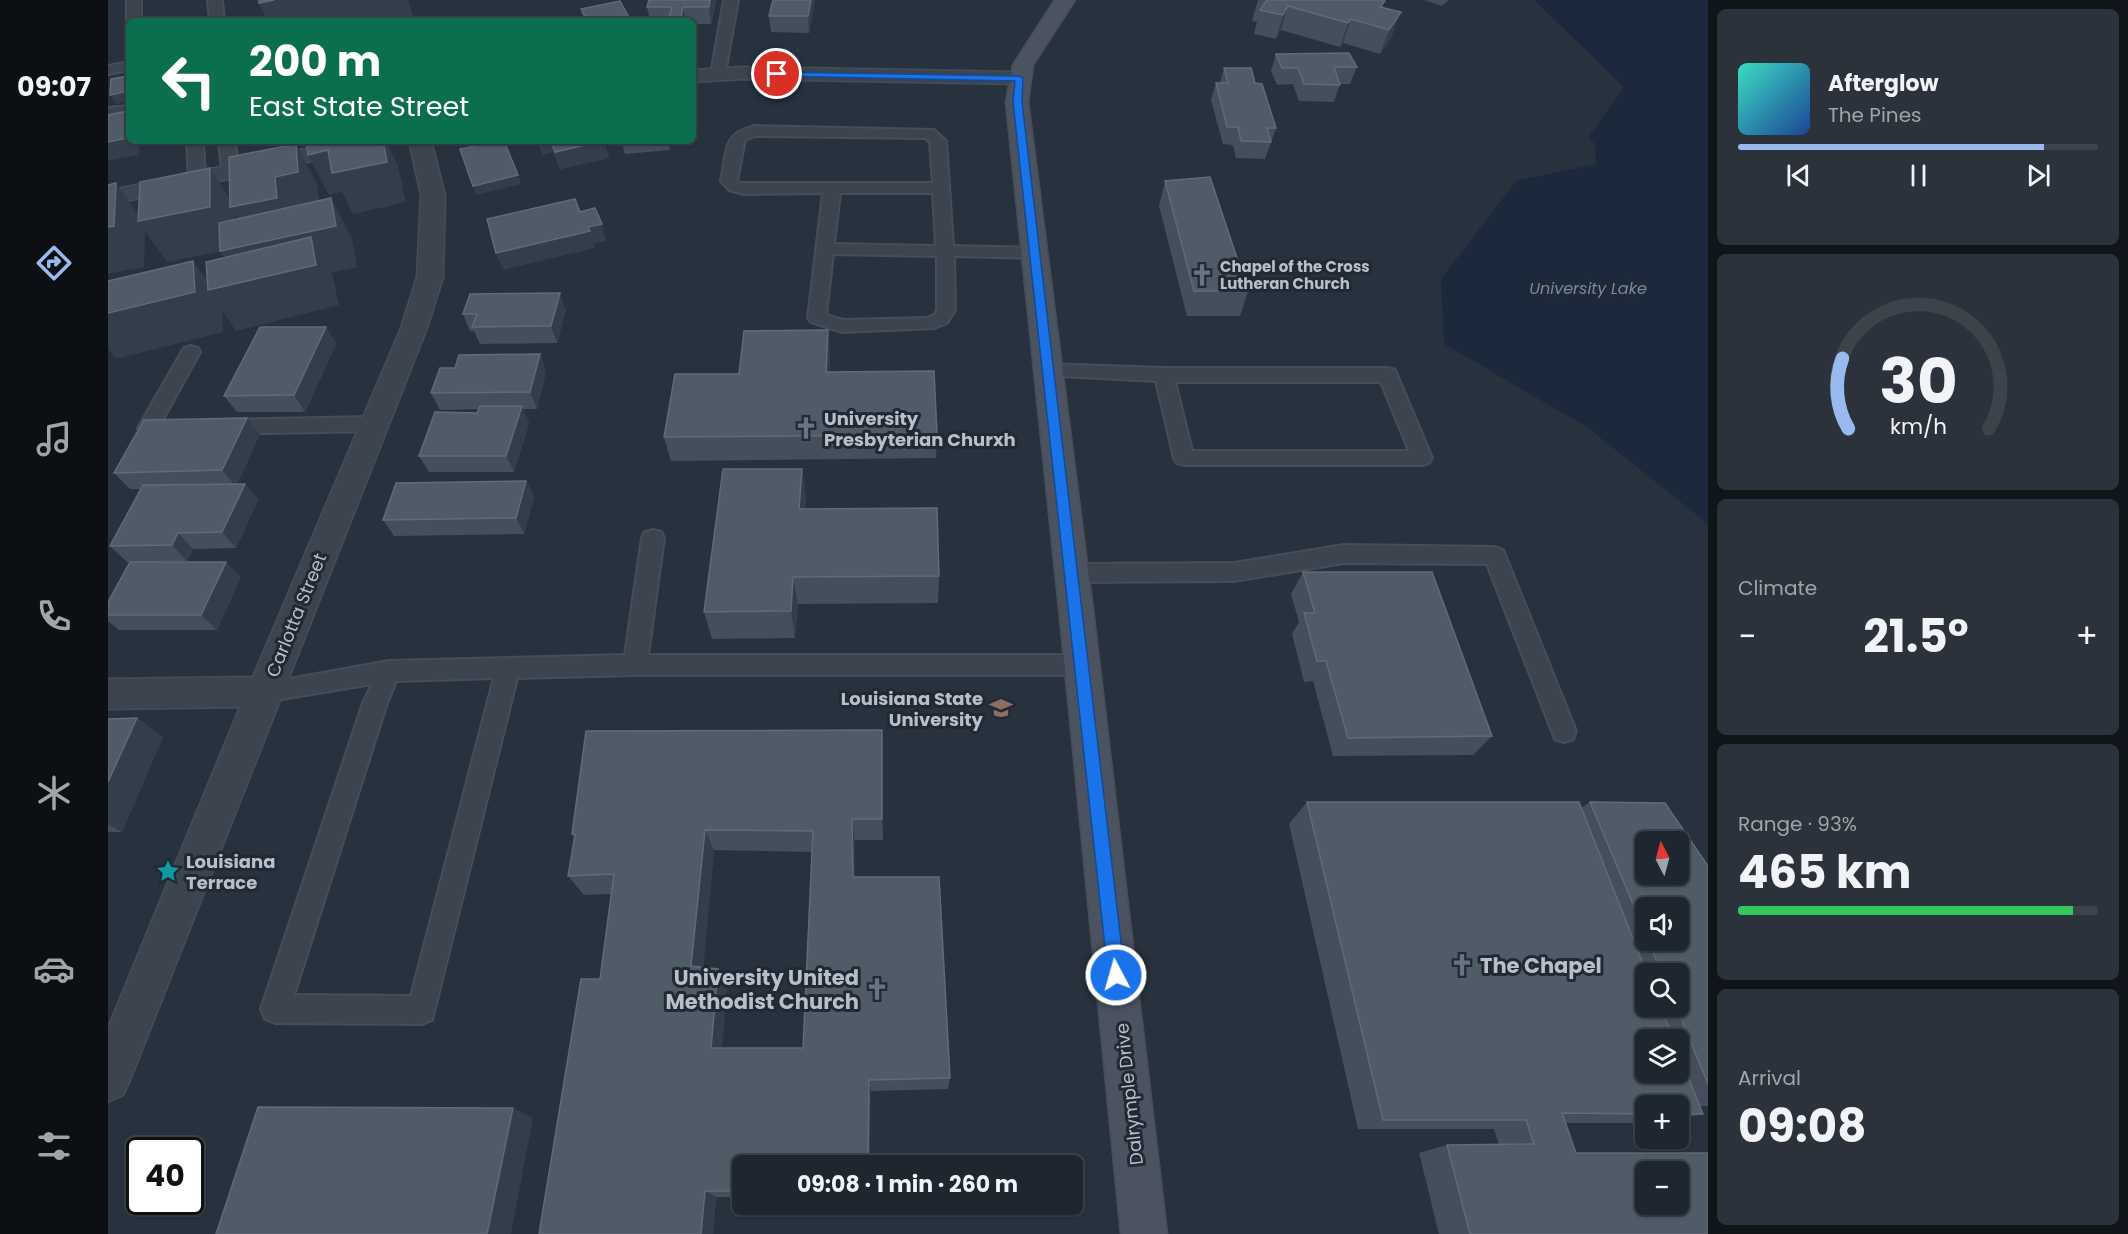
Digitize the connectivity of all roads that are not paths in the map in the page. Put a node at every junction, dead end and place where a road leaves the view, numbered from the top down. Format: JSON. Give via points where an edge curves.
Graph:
{"nodes":[{"id":1,"x":134,"y":0,"type":"edge"},
{"id":2,"x":215,"y":0,"type":"edge"},
{"id":3,"x":731,"y":0,"type":"edge"},
{"id":4,"x":1065,"y":0,"type":"edge"},
{"id":5,"x":134,"y":18,"type":"edge"},
{"id":6,"x":216,"y":18,"type":"edge"},
{"id":7,"x":126,"y":67,"type":"edge"},
{"id":8,"x":108,"y":70,"type":"edge"},
{"id":9,"x":718,"y":74,"type":"junction"},
{"id":10,"x":696,"y":76,"type":"edge"},
{"id":11,"x":1019,"y":78,"type":"junction"},
{"id":12,"x":126,"y":110,"type":"edge"},
{"id":13,"x":108,"y":112,"type":"edge"},
{"id":14,"x":195,"y":144,"type":"edge"},
{"id":15,"x":227,"y":144,"type":"edge"},
{"id":16,"x":358,"y":144,"type":"edge"},
{"id":17,"x":421,"y":144,"type":"edge"},
{"id":18,"x":230,"y":171,"type":"junction"},
{"id":19,"x":197,"y":178,"type":"junction"},
{"id":20,"x":941,"y":188,"type":"junction"},
{"id":21,"x":832,"y":189,"type":"junction"},
{"id":22,"x":108,"y":198,"type":"edge"},
{"id":23,"x":825,"y":249,"type":"junction"},
{"id":24,"x":945,"y":251,"type":"junction"},
{"id":25,"x":1034,"y":253,"type":"junction"},
{"id":26,"x":191,"y":352,"type":"dead end"},
{"id":27,"x":1048,"y":370,"type":"junction"},
{"id":28,"x":1164,"y":375,"type":"junction"},
{"id":29,"x":374,"y":424,"type":"junction"},
{"id":30,"x":184,"y":427,"type":"edge"},
{"id":31,"x":208,"y":427,"type":"edge"},
{"id":32,"x":653,"y":538,"type":"dead end"},
{"id":33,"x":1071,"y":573,"type":"junction"},
{"id":34,"x":635,"y":665,"type":"junction"},
{"id":35,"x":1082,"y":665,"type":"junction"},
{"id":36,"x":508,"y":669,"type":"junction"},
{"id":37,"x":389,"y":671,"type":"junction"},
{"id":38,"x":264,"y":692,"type":"junction"},
{"id":39,"x":108,"y":694,"type":"edge"},
{"id":40,"x":1564,"y":731,"type":"dead end"},
{"id":41,"x":108,"y":1080,"type":"edge"},
{"id":42,"x":1144,"y":1234,"type":"edge"}],
"edges":[{"from":1,"to":5,"type":"lane"},
{"from":2,"to":6,"type":"lane"},
{"from":3,"to":9,"type":"lane"},
{"from":4,"to":11,"type":"street","name":"Dalrymple Drive","via":[[1023,65]]},
{"from":7,"to":8,"type":"lane"},
{"from":9,"to":10,"type":"street"},
{"from":9,"to":11,"type":"street"},
{"from":11,"to":25,"type":"street","name":"Dalrymple Drive","via":[[1017,102]]},
{"from":12,"to":13,"type":"lane"},
{"from":14,"to":19,"type":"lane"},
{"from":15,"to":18,"type":"lane"},
{"from":16,"to":18,"type":"street"},
{"from":17,"to":29,"type":"street","name":"Carlotta Street","via":[[433,195],[430,277],[414,328]]},
{"from":18,"to":19,"type":"street"},
{"from":19,"to":22,"type":"street"},
{"from":20,"to":21,"type":"lane"},
{"from":20,"to":21,"type":"lane","via":[[938,141],[929,133],[755,131],[738,138],[729,181],[735,187]]},
{"from":20,"to":24,"type":"lane"},
{"from":21,"to":23,"type":"lane"},
{"from":23,"to":24,"type":"lane"},
{"from":23,"to":24,"type":"lane","via":[[817,318],[842,326],[928,324],[941,319],[946,310]]},
{"from":24,"to":25,"type":"lane"},
{"from":25,"to":27,"type":"street","name":"Dalrymple Drive"},
{"from":26,"to":30,"type":"lane","via":[[148,428]]},
{"from":27,"to":28,"type":"lane"},
{"from":27,"to":33,"type":"street","name":"Dalrymple Drive"},
{"from":28,"to":28,"type":"lane","via":[[1388,375],[1422,458],[1184,458]]},
{"from":29,"to":31,"type":"lane"},
{"from":29,"to":38,"type":"street","name":"Carlotta Street"},
{"from":32,"to":34,"type":"lane"},
{"from":33,"to":35,"type":"street","name":"Dalrymple Drive"},
{"from":33,"to":40,"type":"lane","via":[[1234,572],[1344,554],[1495,556]]},
{"from":34,"to":35,"type":"lane"},
{"from":34,"to":36,"type":"lane"},
{"from":35,"to":42,"type":"street","name":"Dalrymple Drive"},
{"from":36,"to":37,"type":"lane"},
{"from":36,"to":37,"type":"lane","via":[[422,1010],[275,1009],[375,703]]},
{"from":37,"to":38,"type":"lane"},
{"from":38,"to":39,"type":"street"},
{"from":38,"to":41,"type":"street","name":"Carlotta Street"}]}
